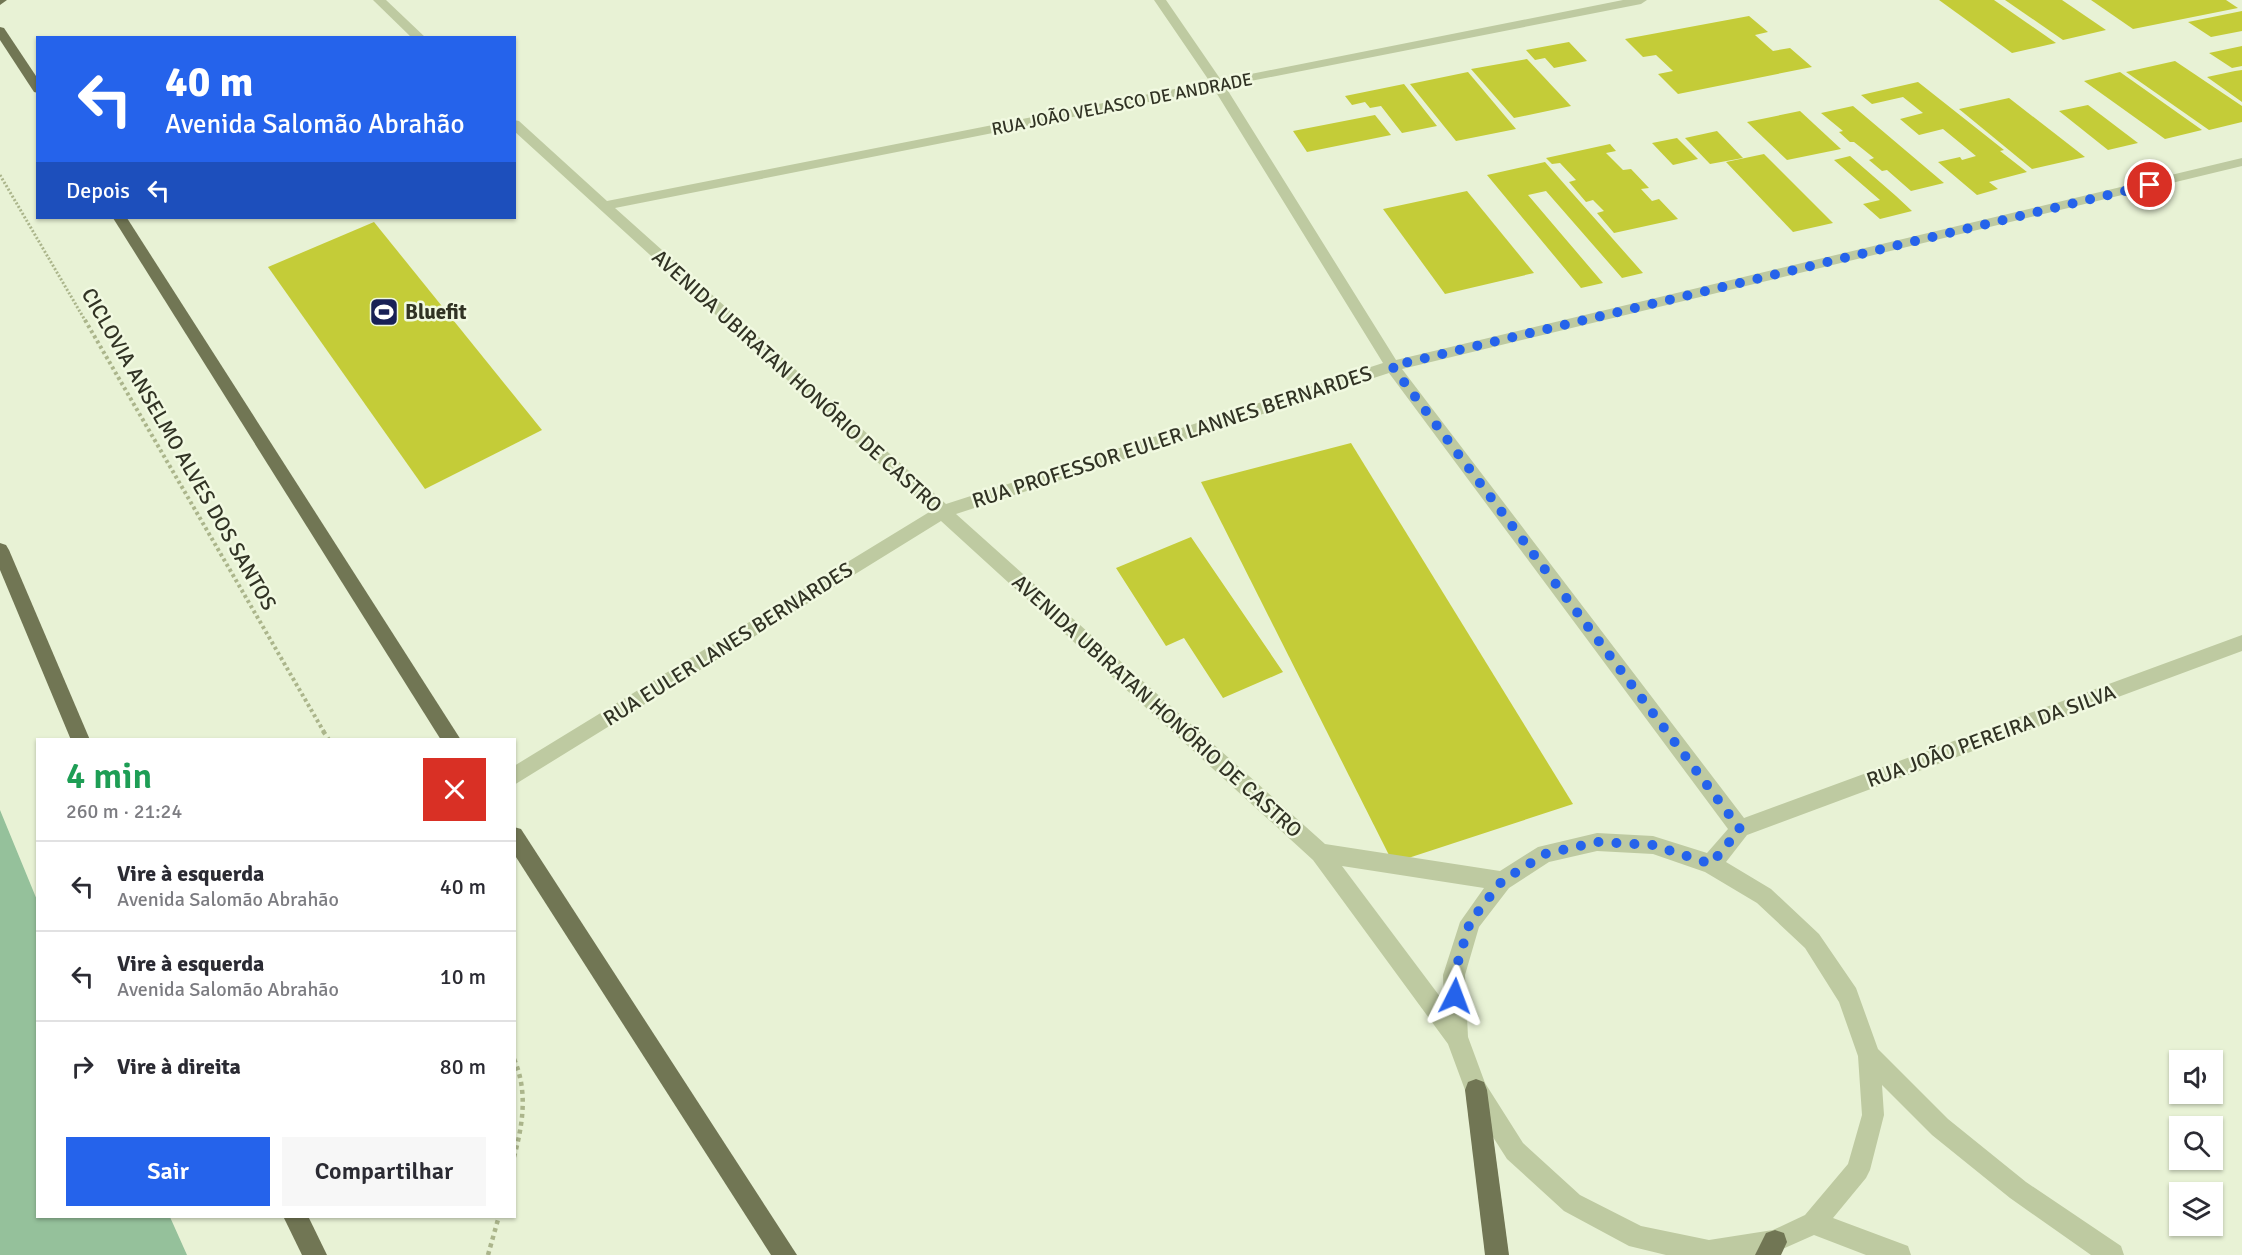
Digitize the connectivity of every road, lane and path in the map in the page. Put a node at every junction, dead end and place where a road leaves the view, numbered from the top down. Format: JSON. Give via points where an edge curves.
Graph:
{"nodes":[{"id":1,"x":379,"y":0,"type":"edge"},
{"id":2,"x":1160,"y":0,"type":"edge"},
{"id":3,"x":1641,"y":0,"type":"edge"},
{"id":4,"x":0,"y":31,"type":"edge"},
{"id":5,"x":418,"y":36,"type":"edge"},
{"id":6,"x":1218,"y":85,"type":"junction"},
{"id":7,"x":36,"y":86,"type":"edge"},
{"id":8,"x":516,"y":126,"type":"edge"},
{"id":9,"x":2242,"y":162,"type":"edge"},
{"id":10,"x":0,"y":175,"type":"edge"},
{"id":11,"x":603,"y":206,"type":"junction"},
{"id":12,"x":121,"y":219,"type":"edge"},
{"id":13,"x":1392,"y":366,"type":"junction"},
{"id":14,"x":942,"y":512,"type":"junction"},
{"id":15,"x":0,"y":550,"type":"edge"},
{"id":16,"x":2242,"y":643,"type":"edge"},
{"id":17,"x":80,"y":738,"type":"edge"},
{"id":18,"x":328,"y":738,"type":"edge"},
{"id":19,"x":451,"y":738,"type":"edge"},
{"id":20,"x":516,"y":776,"type":"edge"},
{"id":21,"x":1740,"y":829,"type":"junction"},
{"id":22,"x":516,"y":839,"type":"edge"},
{"id":23,"x":1320,"y":853,"type":"junction"},
{"id":24,"x":1711,"y":864,"type":"junction"},
{"id":25,"x":1502,"y":881,"type":"junction"},
{"id":26,"x":1457,"y":1037,"type":"junction"},
{"id":27,"x":1869,"y":1056,"type":"junction"},
{"id":28,"x":516,"y":1066,"type":"edge"},
{"id":29,"x":1476,"y":1090,"type":"junction"},
{"id":30,"x":516,"y":1150,"type":"edge"},
{"id":31,"x":296,"y":1218,"type":"edge"},
{"id":32,"x":498,"y":1218,"type":"edge"},
{"id":33,"x":1813,"y":1223,"type":"junction"},
{"id":34,"x":1771,"y":1248,"type":"edge"},
{"id":35,"x":315,"y":1255,"type":"edge"},
{"id":36,"x":489,"y":1255,"type":"edge"},
{"id":37,"x":785,"y":1255,"type":"edge"},
{"id":38,"x":1497,"y":1255,"type":"edge"},
{"id":39,"x":1899,"y":1255,"type":"edge"},
{"id":40,"x":2112,"y":1255,"type":"edge"}],
"edges":[{"from":1,"to":5,"type":"street"},
{"from":2,"to":6,"type":"street"},
{"from":3,"to":6,"type":"street","name":"RUA JOÃO VELASCO DE ANDRADE"},
{"from":4,"to":7,"type":"main road"},
{"from":6,"to":11,"type":"street","name":"RUA JOÃO VELASCO DE ANDRADE"},
{"from":6,"to":13,"type":"street"},
{"from":8,"to":11,"type":"street","name":"AVENIDA UBIRATAN HONÓRIO DE CASTRO"},
{"from":9,"to":13,"type":"street","name":"RUA PROFESSOR EULER LANNES BERNARDES"},
{"from":10,"to":18,"type":"path","name":"CICLOVIA ANSELMO ALVES DOS SANTOS"},
{"from":11,"to":14,"type":"street","name":"AVENIDA UBIRATAN HONÓRIO DE CASTRO"},
{"from":12,"to":19,"type":"main road"},
{"from":13,"to":14,"type":"street","name":"RUA PROFESSOR EULER LANNES BERNARDES"},
{"from":13,"to":21,"type":"street"},
{"from":14,"to":20,"type":"street","name":"RUA EULER LANES BERNARDES"},
{"from":14,"to":23,"type":"street","name":"AVENIDA UBIRATAN HONÓRIO DE CASTRO"},
{"from":15,"to":17,"type":"main road"},
{"from":16,"to":21,"type":"street","name":"RUA JOÃO PEREIRA DA SILVA"},
{"from":21,"to":24,"type":"street"},
{"from":22,"to":37,"type":"main road"},
{"from":23,"to":25,"type":"street","name":"AVENIDA UBIRATAN HONÓRIO DE CASTRO"},
{"from":23,"to":26,"type":"street","name":"AVENIDA UBIRATAN HONÓRIO DE CASTRO"},
{"from":24,"to":25,"type":"street","via":[[1653,845],[1597,842],[1545,854]]},
{"from":24,"to":27,"type":"street","via":[[1764,896],[1812,941],[1848,996]]},
{"from":25,"to":26,"type":"street","via":[[1470,922],[1454,975]]},
{"from":26,"to":29,"type":"street"},
{"from":27,"to":33,"type":"street","via":[[1872,1115],[1858,1170]]},
{"from":27,"to":40,"type":"street","via":[[1940,1127],[2018,1190]]},
{"from":28,"to":30,"type":"path","via":[[522,1088]]},
{"from":29,"to":34,"type":"street","via":[[1515,1151],[1572,1203],[1638,1237],[1709,1252]]},
{"from":29,"to":38,"type":"main road"},
{"from":31,"to":35,"type":"main road"},
{"from":32,"to":36,"type":"path"},
{"from":33,"to":34,"type":"street"},
{"from":33,"to":39,"type":"street"}]}
